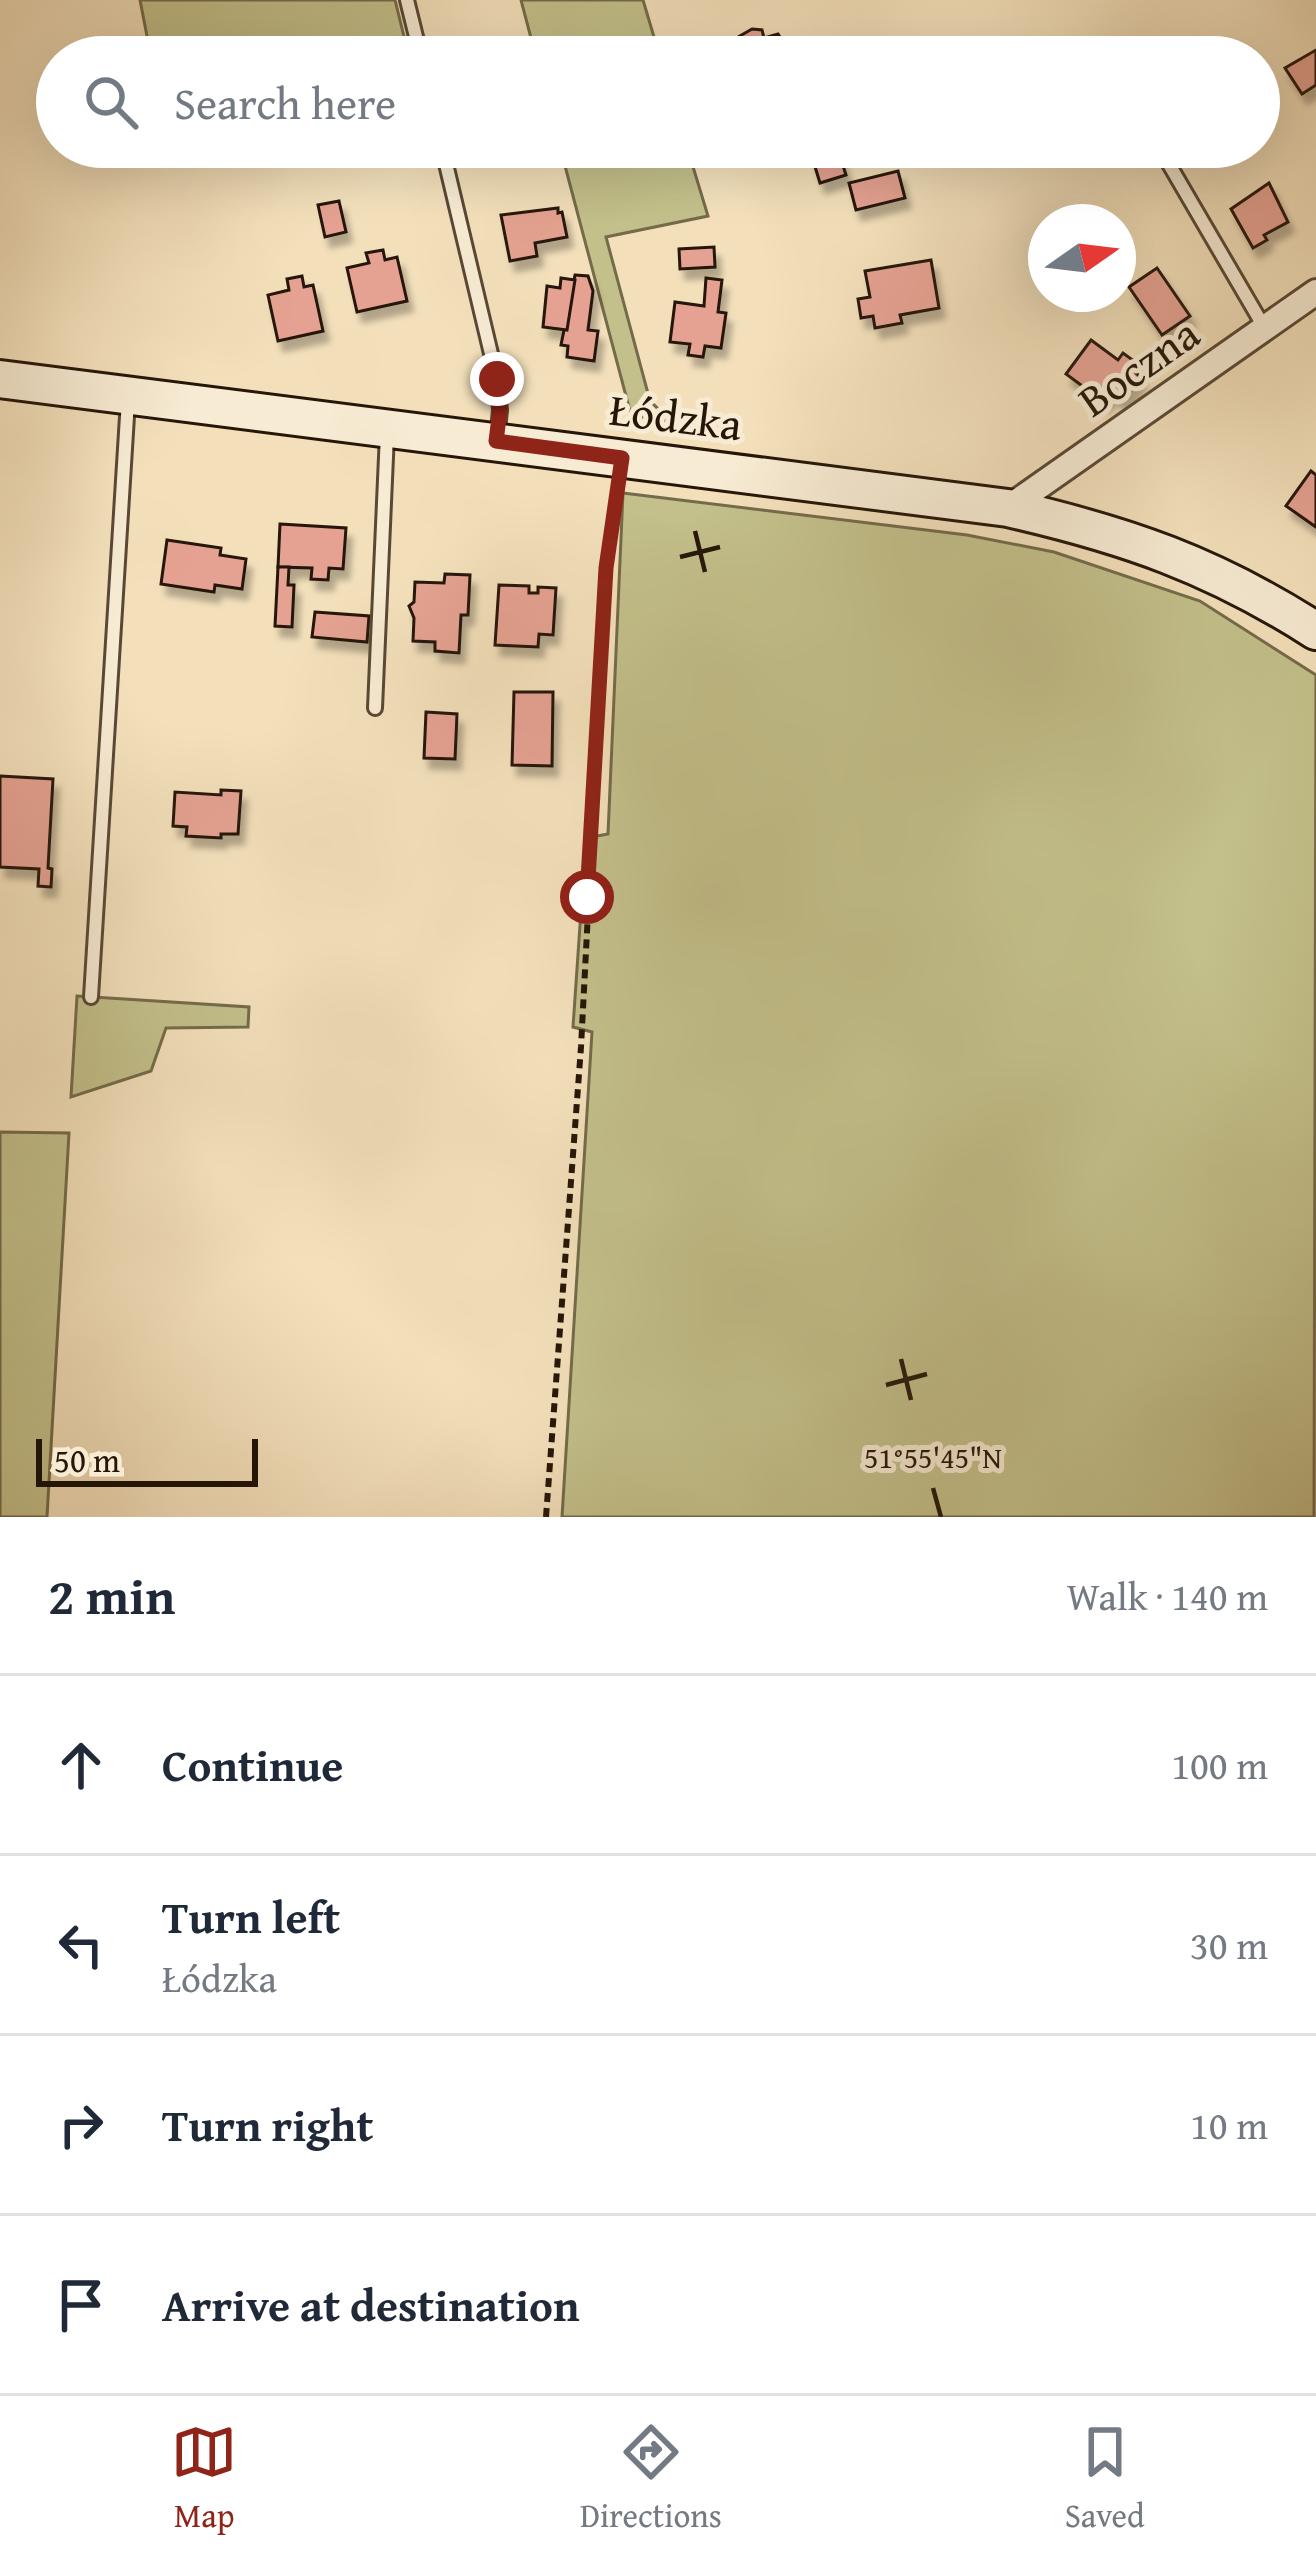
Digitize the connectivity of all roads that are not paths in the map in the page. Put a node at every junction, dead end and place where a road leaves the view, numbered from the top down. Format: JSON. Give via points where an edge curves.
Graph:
{"nodes":[{"id":1,"x":407,"y":0,"type":"edge"},
{"id":2,"x":416,"y":36,"type":"edge"},
{"id":3,"x":447,"y":168,"type":"edge"},
{"id":4,"x":1171,"y":168,"type":"edge"},
{"id":5,"x":1316,"y":292,"type":"edge"},
{"id":6,"x":1264,"y":328,"type":"junction"},
{"id":7,"x":0,"y":379,"type":"edge"},
{"id":8,"x":128,"y":394,"type":"junction"},
{"id":9,"x":387,"y":427,"type":"junction"},
{"id":10,"x":496,"y":441,"type":"junction"},
{"id":11,"x":1008,"y":508,"type":"junction"},
{"id":12,"x":1316,"y":631,"type":"edge"},
{"id":13,"x":375,"y":708,"type":"dead end"},
{"id":14,"x":92,"y":997,"type":"dead end"}],
"edges":[{"from":1,"to":2,"type":"lane"},
{"from":3,"to":10,"type":"lane","via":[[497,379]]},
{"from":4,"to":6,"type":"lane"},
{"from":5,"to":6,"type":"street","name":"Boczna"},
{"from":6,"to":11,"type":"street","name":"Boczna"},
{"from":7,"to":8,"type":"main road","name":"Łódzka"},
{"from":8,"to":9,"type":"main road","name":"Łódzka"},
{"from":8,"to":14,"type":"lane"},
{"from":9,"to":10,"type":"main road","name":"Łódzka"},
{"from":9,"to":13,"type":"lane"},
{"from":10,"to":11,"type":"main road","name":"Łódzka"},
{"from":11,"to":12,"type":"main road","name":"Łódzka","via":[[1202,566]]}]}
